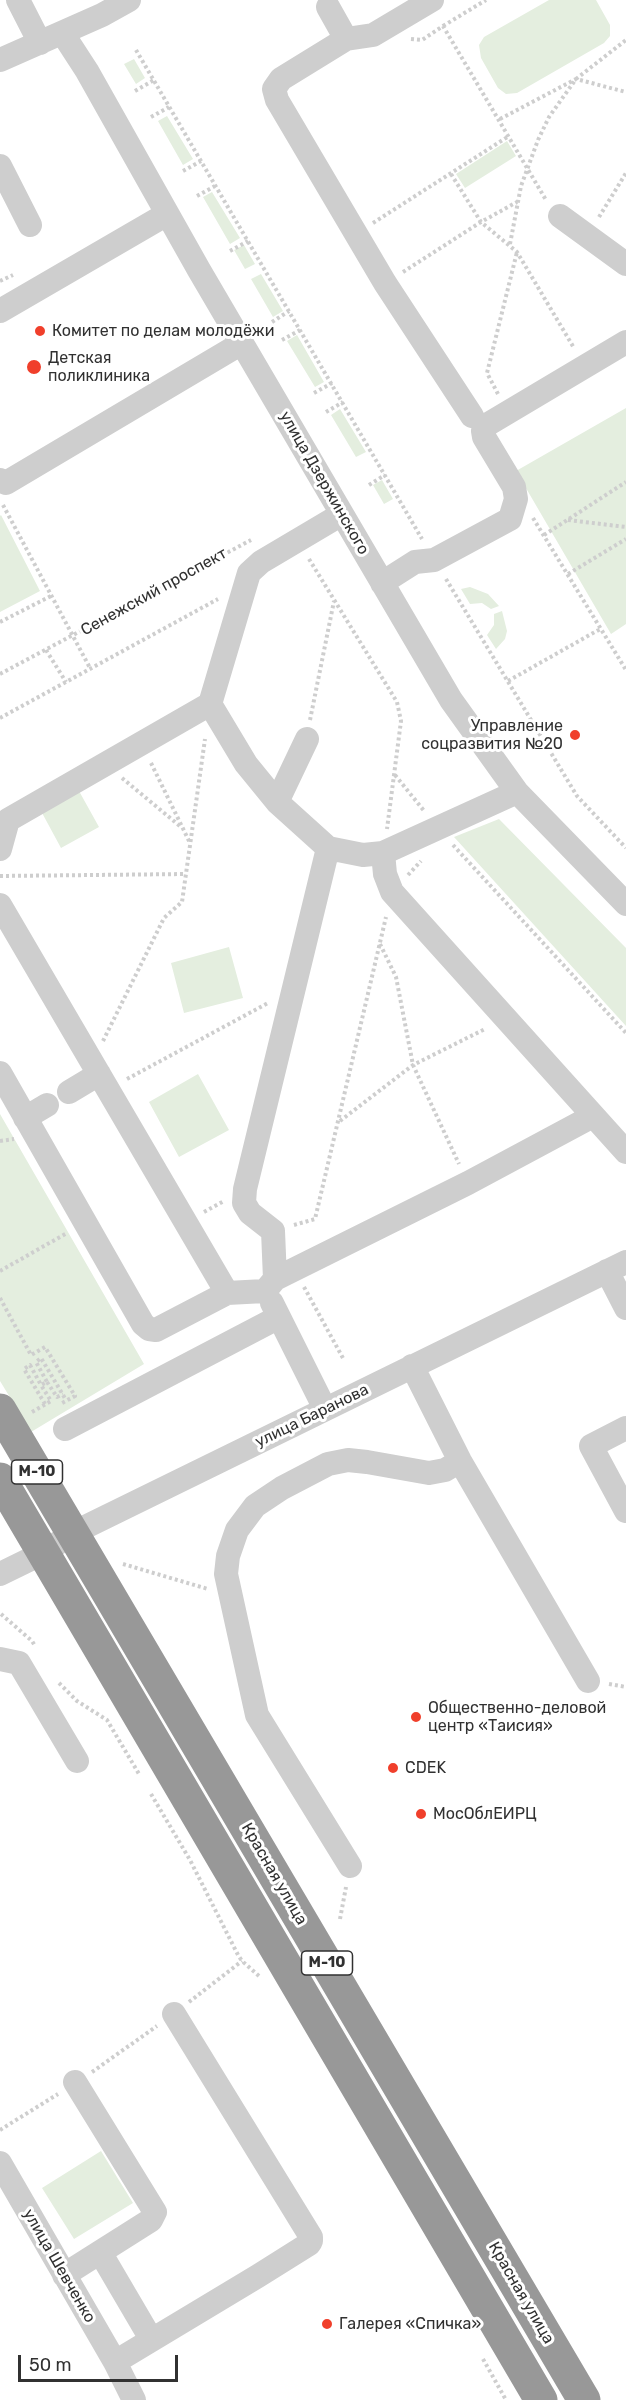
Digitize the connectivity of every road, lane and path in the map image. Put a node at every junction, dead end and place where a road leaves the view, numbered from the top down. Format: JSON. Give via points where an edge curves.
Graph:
{"nodes":[{"id":1,"x":18,"y":0,"type":"edge"},
{"id":2,"x":129,"y":0,"type":"edge"},
{"id":3,"x":432,"y":0,"type":"edge"},
{"id":4,"x":486,"y":0,"type":"edge"},
{"id":5,"x":328,"y":7,"type":"dead end"},
{"id":6,"x":444,"y":26,"type":"junction"},
{"id":7,"x":63,"y":34,"type":"junction"},
{"id":8,"x":373,"y":35,"type":"junction"},
{"id":9,"x":346,"y":39,"type":"junction"},
{"id":10,"x":626,"y":40,"type":"edge"},
{"id":11,"x":40,"y":43,"type":"junction"},
{"id":12,"x":136,"y":50,"type":"dead end"},
{"id":13,"x":0,"y":60,"type":"edge"},
{"id":14,"x":576,"y":79,"type":"junction"},
{"id":15,"x":153,"y":80,"type":"junction"},
{"id":16,"x":135,"y":91,"type":"dead end"},
{"id":17,"x":626,"y":92,"type":"edge"},
{"id":18,"x":169,"y":107,"type":"junction"},
{"id":19,"x":151,"y":117,"type":"dead end"},
{"id":20,"x":500,"y":119,"type":"junction"},
{"id":21,"x":508,"y":136,"type":"junction"},
{"id":22,"x":201,"y":161,"type":"junction"},
{"id":23,"x":0,"y":166,"type":"edge"},
{"id":24,"x":528,"y":166,"type":"junction"},
{"id":25,"x":183,"y":171,"type":"dead end"},
{"id":26,"x":626,"y":173,"type":"edge"},
{"id":27,"x":451,"y":174,"type":"junction"},
{"id":28,"x":215,"y":186,"type":"junction"},
{"id":29,"x":197,"y":196,"type":"dead end"},
{"id":30,"x":518,"y":202,"type":"junction"},
{"id":31,"x":167,"y":214,"type":"junction"},
{"id":32,"x":560,"y":216,"type":"joint"},
{"id":33,"x":481,"y":222,"type":"junction"},
{"id":34,"x":30,"y":225,"type":"dead end"},
{"id":35,"x":356,"y":233,"type":"junction"},
{"id":36,"x":587,"y":236,"type":"junction"},
{"id":37,"x":248,"y":241,"type":"junction"},
{"id":38,"x":510,"y":244,"type":"junction"},
{"id":39,"x":230,"y":251,"type":"dead end"},
{"id":40,"x":517,"y":252,"type":"junction"},
{"id":41,"x":626,"y":264,"type":"edge"},
{"id":42,"x":386,"y":283,"type":"junction"},
{"id":43,"x":0,"y":311,"type":"edge"},
{"id":44,"x":289,"y":311,"type":"junction"},
{"id":45,"x":272,"y":321,"type":"dead end"},
{"id":46,"x":300,"y":330,"type":"junction"},
{"id":47,"x":282,"y":340,"type":"dead end"},
{"id":48,"x":626,"y":342,"type":"edge"},
{"id":49,"x":242,"y":343,"type":"junction"},
{"id":50,"x":585,"y":367,"type":"junction"},
{"id":51,"x":332,"y":383,"type":"junction"},
{"id":52,"x":314,"y":393,"type":"dead end"},
{"id":53,"x":343,"y":402,"type":"junction"},
{"id":54,"x":326,"y":412,"type":"dead end"},
{"id":55,"x":508,"y":413,"type":"junction"},
{"id":56,"x":471,"y":416,"type":"dead end"},
{"id":57,"x":385,"y":475,"type":"junction"},
{"id":58,"x":626,"y":482,"type":"edge"},
{"id":59,"x":369,"y":485,"type":"dead end"},
{"id":60,"x":2,"y":487,"type":"edge"},
{"id":61,"x":514,"y":487,"type":"junction"},
{"id":62,"x":342,"y":514,"type":"junction"},
{"id":63,"x":567,"y":520,"type":"junction"},
{"id":64,"x":626,"y":527,"type":"edge"},
{"id":65,"x":544,"y":535,"type":"junction"},
{"id":66,"x":256,"y":537,"type":"dead end"},
{"id":67,"x":626,"y":539,"type":"edge"},
{"id":68,"x":298,"y":541,"type":"junction"},
{"id":69,"x":434,"y":560,"type":"junction"},
{"id":70,"x":568,"y":574,"type":"junction"},
{"id":71,"x":382,"y":583,"type":"junction"},
{"id":72,"x":246,"y":584,"type":"junction"},
{"id":73,"x":51,"y":596,"type":"junction"},
{"id":74,"x":334,"y":600,"type":"junction"},
{"id":75,"x":0,"y":622,"type":"edge"},
{"id":76,"x":602,"y":628,"type":"junction"},
{"id":77,"x":72,"y":637,"type":"junction"},
{"id":78,"x":46,"y":650,"type":"junction"},
{"id":79,"x":90,"y":668,"type":"junction"},
{"id":80,"x":626,"y":670,"type":"edge"},
{"id":81,"x":0,"y":674,"type":"edge"},
{"id":82,"x":508,"y":681,"type":"junction"},
{"id":83,"x":66,"y":682,"type":"junction"},
{"id":84,"x":210,"y":704,"type":"junction"},
{"id":85,"x":0,"y":718,"type":"edge"},
{"id":86,"x":307,"y":739,"type":"joint"},
{"id":87,"x":141,"y":744,"type":"junction"},
{"id":88,"x":105,"y":764,"type":"junction"},
{"id":89,"x":395,"y":775,"type":"junction"},
{"id":90,"x":517,"y":792,"type":"junction"},
{"id":91,"x":277,"y":802,"type":"junction"},
{"id":92,"x":4,"y":813,"type":"edge"},
{"id":93,"x":438,"y":827,"type":"junction"},
{"id":94,"x":183,"y":828,"type":"junction"},
{"id":95,"x":191,"y":844,"type":"junction"},
{"id":96,"x":328,"y":848,"type":"junction"},
{"id":97,"x":626,"y":848,"type":"edge"},
{"id":98,"x":0,"y":849,"type":"edge"},
{"id":99,"x":383,"y":853,"type":"junction"},
{"id":100,"x":186,"y":874,"type":"junction"},
{"id":101,"x":0,"y":876,"type":"edge"},
{"id":102,"x":392,"y":892,"type":"junction"},
{"id":103,"x":626,"y":903,"type":"edge"},
{"id":104,"x":0,"y":905,"type":"edge"},
{"id":105,"x":380,"y":943,"type":"junction"},
{"id":106,"x":295,"y":988,"type":"junction"},
{"id":107,"x":506,"y":1018,"type":"junction"},
{"id":108,"x":626,"y":1033,"type":"edge"},
{"id":109,"x":412,"y":1065,"type":"junction"},
{"id":110,"x":0,"y":1073,"type":"edge"},
{"id":111,"x":100,"y":1076,"type":"junction"},
{"id":112,"x":69,"y":1092,"type":"dead end"},
{"id":113,"x":47,"y":1105,"type":"dead end"},
{"id":114,"x":593,"y":1116,"type":"junction"},
{"id":115,"x":25,"y":1118,"type":"junction"},
{"id":116,"x":339,"y":1121,"type":"junction"},
{"id":117,"x":626,"y":1152,"type":"edge"},
{"id":118,"x":468,"y":1183,"type":"junction"},
{"id":119,"x":245,"y":1189,"type":"junction"},
{"id":120,"x":186,"y":1222,"type":"junction"},
{"id":121,"x":85,"y":1223,"type":"junction"},
{"id":122,"x":273,"y":1231,"type":"junction"},
{"id":123,"x":616,"y":1267,"type":"edge"},
{"id":124,"x":0,"y":1272,"type":"edge"},
{"id":125,"x":279,"y":1280,"type":"junction"},
{"id":126,"x":227,"y":1293,"type":"junction"},
{"id":127,"x":0,"y":1298,"type":"edge"},
{"id":128,"x":626,"y":1308,"type":"edge"},
{"id":129,"x":279,"y":1317,"type":"junction"},
{"id":130,"x":344,"y":1360,"type":"dead end"},
{"id":131,"x":412,"y":1366,"type":"junction"},
{"id":132,"x":47,"y":1382,"type":"junction"},
{"id":133,"x":41,"y":1385,"type":"junction"},
{"id":134,"x":63,"y":1394,"type":"junction"},
{"id":135,"x":66,"y":1400,"type":"junction"},
{"id":136,"x":57,"y":1406,"type":"dead end"},
{"id":137,"x":326,"y":1409,"type":"junction"},
{"id":138,"x":0,"y":1410,"type":"edge"},
{"id":139,"x":626,"y":1428,"type":"edge"},
{"id":140,"x":65,"y":1430,"type":"dead end"},
{"id":141,"x":460,"y":1461,"type":"junction"},
{"id":142,"x":0,"y":1479,"type":"edge"},
{"id":143,"x":626,"y":1511,"type":"edge"},
{"id":144,"x":73,"y":1533,"type":"junction"},
{"id":145,"x":43,"y":1553,"type":"junction"},
{"id":146,"x":119,"y":1563,"type":"dead end"},
{"id":147,"x":0,"y":1574,"type":"edge"},
{"id":148,"x":231,"y":1596,"type":"junction"},
{"id":149,"x":1,"y":1614,"type":"edge"},
{"id":150,"x":38,"y":1650,"type":"dead end"},
{"id":151,"x":0,"y":1659,"type":"edge"},
{"id":152,"x":54,"y":1678,"type":"dead end"},
{"id":153,"x":588,"y":1681,"type":"dead end"},
{"id":154,"x":77,"y":1761,"type":"dead end"},
{"id":155,"x":142,"y":1779,"type":"dead end"},
{"id":156,"x":148,"y":1789,"type":"dead end"},
{"id":157,"x":350,"y":1866,"type":"joint"},
{"id":158,"x":339,"y":1919,"type":"dead end"},
{"id":159,"x":242,"y":1962,"type":"junction"},
{"id":160,"x":266,"y":1987,"type":"dead end"},
{"id":161,"x":174,"y":2013,"type":"junction"},
{"id":162,"x":75,"y":2082,"type":"junction"},
{"id":163,"x":0,"y":2130,"type":"edge"},
{"id":164,"x":0,"y":2163,"type":"edge"},
{"id":165,"x":100,"y":2252,"type":"junction"},
{"id":166,"x":64,"y":2275,"type":"junction"},
{"id":167,"x":151,"y":2339,"type":"junction"},
{"id":168,"x":480,"y":2353,"type":"dead end"},
{"id":169,"x":115,"y":2362,"type":"junction"},
{"id":170,"x":134,"y":2400,"type":"edge"},
{"id":171,"x":506,"y":2400,"type":"edge"},
{"id":172,"x":541,"y":2400,"type":"edge"},
{"id":173,"x":584,"y":2400,"type":"edge"}],
"edges":[{"from":1,"to":11,"type":"street"},
{"from":2,"to":7,"type":"street"},
{"from":3,"to":8,"type":"street"},
{"from":4,"to":6,"type":"path"},
{"from":5,"to":9,"type":"street"},
{"from":6,"to":8,"type":"path","via":[[422,40]]},
{"from":6,"to":20,"type":"path"},
{"from":7,"to":11,"type":"street"},
{"from":7,"to":31,"type":"street","name":"улица Дзержинского"},
{"from":8,"to":9,"type":"street"},
{"from":9,"to":35,"type":"street","via":[[281,79],[274,89]]},
{"from":10,"to":14,"type":"path"},
{"from":11,"to":13,"type":"street"},
{"from":12,"to":15,"type":"path"},
{"from":14,"to":17,"type":"path"},
{"from":14,"to":20,"type":"path"},
{"from":14,"to":24,"type":"path","via":[[549,117]]},
{"from":15,"to":16,"type":"path"},
{"from":15,"to":18,"type":"path"},
{"from":18,"to":19,"type":"path"},
{"from":18,"to":22,"type":"path"},
{"from":20,"to":21,"type":"path"},
{"from":21,"to":24,"type":"path"},
{"from":21,"to":27,"type":"path"},
{"from":22,"to":25,"type":"path"},
{"from":22,"to":28,"type":"path"},
{"from":23,"to":34,"type":"street"},
{"from":24,"to":30,"type":"path"},
{"from":24,"to":32,"type":"path","via":[[552,210]]},
{"from":26,"to":36,"type":"path"},
{"from":27,"to":33,"type":"path"},
{"from":27,"to":35,"type":"path"},
{"from":28,"to":29,"type":"path"},
{"from":28,"to":37,"type":"path"},
{"from":30,"to":33,"type":"path"},
{"from":30,"to":38,"type":"path"},
{"from":31,"to":43,"type":"street"},
{"from":31,"to":49,"type":"street","name":"улица Дзержинского"},
{"from":32,"to":36,"type":"street"},
{"from":33,"to":38,"type":"path"},
{"from":33,"to":42,"type":"path"},
{"from":35,"to":42,"type":"street"},
{"from":36,"to":41,"type":"street"},
{"from":37,"to":39,"type":"path"},
{"from":37,"to":44,"type":"path"},
{"from":38,"to":40,"type":"path"},
{"from":40,"to":50,"type":"path"},
{"from":40,"to":55,"type":"path","via":[[487,373]]},
{"from":42,"to":56,"type":"street"},
{"from":44,"to":45,"type":"path"},
{"from":44,"to":46,"type":"path"},
{"from":46,"to":47,"type":"path"},
{"from":46,"to":51,"type":"path"},
{"from":48,"to":50,"type":"street"},
{"from":49,"to":60,"type":"street"},
{"from":49,"to":62,"type":"street","name":"улица Дзержинского"},
{"from":50,"to":55,"type":"street"},
{"from":51,"to":52,"type":"path"},
{"from":51,"to":53,"type":"path"},
{"from":53,"to":54,"type":"path"},
{"from":53,"to":57,"type":"path"},
{"from":55,"to":61,"type":"street","via":[[483,431]]},
{"from":57,"to":59,"type":"path"},
{"from":57,"to":69,"type":"path"},
{"from":58,"to":63,"type":"path"},
{"from":60,"to":73,"type":"path"},
{"from":61,"to":65,"type":"path"},
{"from":61,"to":69,"type":"street","via":[[516,499],[510,519]]},
{"from":62,"to":68,"type":"street"},
{"from":62,"to":71,"type":"street","name":"улица Дзержинского"},
{"from":63,"to":64,"type":"path"},
{"from":63,"to":65,"type":"path"},
{"from":65,"to":70,"type":"path"},
{"from":66,"to":77,"type":"path","name":"Сенежский проспект"},
{"from":67,"to":70,"type":"path"},
{"from":68,"to":72,"type":"street","via":[[255,567]]},
{"from":68,"to":74,"type":"path"},
{"from":69,"to":71,"type":"street","via":[[415,562]]},
{"from":69,"to":82,"type":"path"},
{"from":70,"to":76,"type":"path"},
{"from":71,"to":90,"type":"street","name":"улица Дзержинского","via":[[451,700]]},
{"from":72,"to":79,"type":"path"},
{"from":72,"to":84,"type":"street"},
{"from":73,"to":75,"type":"path"},
{"from":73,"to":77,"type":"path"},
{"from":74,"to":86,"type":"path"},
{"from":74,"to":89,"type":"path","via":[[397,702],[401,721]]},
{"from":76,"to":80,"type":"path"},
{"from":76,"to":82,"type":"path"},
{"from":77,"to":78,"type":"path","name":"Сенежский проспект"},
{"from":77,"to":79,"type":"path"},
{"from":78,"to":81,"type":"path","name":"Сенежский проспект"},
{"from":78,"to":83,"type":"path"},
{"from":79,"to":83,"type":"path"},
{"from":82,"to":97,"type":"path","via":[[577,796]]},
{"from":83,"to":85,"type":"path"},
{"from":84,"to":87,"type":"street"},
{"from":84,"to":91,"type":"street","via":[[246,764]]},
{"from":84,"to":95,"type":"path"},
{"from":86,"to":91,"type":"street"},
{"from":87,"to":88,"type":"street"},
{"from":87,"to":94,"type":"path"},
{"from":88,"to":92,"type":"street"},
{"from":88,"to":94,"type":"path"},
{"from":89,"to":93,"type":"path"},
{"from":89,"to":99,"type":"path"},
{"from":90,"to":93,"type":"street"},
{"from":90,"to":103,"type":"street","name":"улица Дзержинского"},
{"from":91,"to":96,"type":"street"},
{"from":92,"to":98,"type":"street"},
{"from":93,"to":99,"type":"street"},
{"from":93,"to":108,"type":"path"},
{"from":94,"to":95,"type":"path"},
{"from":95,"to":100,"type":"path"},
{"from":96,"to":99,"type":"street","via":[[363,855]]},
{"from":96,"to":106,"type":"street"},
{"from":99,"to":102,"type":"street"},
{"from":100,"to":101,"type":"path"},
{"from":100,"to":111,"type":"path","via":[[182,902],[164,918]]},
{"from":102,"to":105,"type":"path"},
{"from":102,"to":107,"type":"street"},
{"from":104,"to":111,"type":"street"},
{"from":105,"to":109,"type":"path","via":[[396,977]]},
{"from":105,"to":116,"type":"path"},
{"from":106,"to":111,"type":"path"},
{"from":106,"to":119,"type":"street"},
{"from":107,"to":109,"type":"path"},
{"from":107,"to":114,"type":"street"},
{"from":109,"to":116,"type":"path"},
{"from":109,"to":118,"type":"path"},
{"from":110,"to":115,"type":"street"},
{"from":111,"to":112,"type":"street"},
{"from":111,"to":120,"type":"street"},
{"from":113,"to":115,"type":"street"},
{"from":114,"to":117,"type":"street"},
{"from":114,"to":118,"type":"street"},
{"from":115,"to":121,"type":"street"},
{"from":116,"to":122,"type":"path","via":[[315,1219]]},
{"from":118,"to":125,"type":"street"},
{"from":119,"to":120,"type":"path"},
{"from":119,"to":122,"type":"street","via":[[244,1203],[250,1213]]},
{"from":120,"to":126,"type":"street"},
{"from":121,"to":124,"type":"path"},
{"from":121,"to":126,"type":"street","via":[[149,1329],[165,1326]]},
{"from":122,"to":125,"type":"street"},
{"from":123,"to":128,"type":"street"},
{"from":123,"to":131,"type":"street","name":"улица Баранова"},
{"from":125,"to":126,"type":"street"},
{"from":125,"to":129,"type":"street"},
{"from":125,"to":130,"type":"path"},
{"from":127,"to":135,"type":"path","via":[[31,1355],[45,1347],[75,1396]]},
{"from":129,"to":137,"type":"street"},
{"from":129,"to":140,"type":"street"},
{"from":131,"to":137,"type":"street","name":"улица Баранова"},
{"from":131,"to":141,"type":"street"},
{"from":132,"to":133,"type":"path"},
{"from":132,"to":134,"type":"path","via":[[57,1397]]},
{"from":132,"to":134,"type":"path","via":[[36,1362],[41,1358]]},
{"from":133,"to":133,"type":"path","via":[[51,1401],[45,1404],[24,1369],[30,1365]]},
{"from":134,"to":135,"type":"path"},
{"from":135,"to":136,"type":"path"},
{"from":137,"to":144,"type":"street","name":"улица Баранова"},
{"from":138,"to":144,"type":"highway","name":"Красная улица","number":"М-10"},
{"from":139,"to":143,"type":"street","via":[[591,1446]]},
{"from":141,"to":148,"type":"street","via":[[429,1473],[348,1460],[328,1464],[282,1488],[255,1506],[237,1530],[226,1574]]},
{"from":141,"to":153,"type":"street"},
{"from":142,"to":145,"type":"highway","number":"М-10"},
{"from":144,"to":145,"type":"street","name":"улица Баранова"},
{"from":144,"to":173,"type":"highway","name":"Красная улица","number":"М-10"},
{"from":145,"to":147,"type":"street","name":"улица Баранова"},
{"from":145,"to":172,"type":"highway","number":"М-10"},
{"from":146,"to":148,"type":"path"},
{"from":148,"to":157,"type":"street","via":[[257,1715]]},
{"from":149,"to":150,"type":"path"},
{"from":151,"to":154,"type":"street","via":[[19,1663]]},
{"from":152,"to":155,"type":"path","via":[[76,1701],[107,1720]]},
{"from":156,"to":159,"type":"path","via":[[190,1860]]},
{"from":157,"to":158,"type":"path"},
{"from":159,"to":160,"type":"path"},
{"from":159,"to":161,"type":"path"},
{"from":161,"to":162,"type":"path"},
{"from":161,"to":167,"type":"street","via":[[311,2241]]},
{"from":162,"to":163,"type":"path"},
{"from":162,"to":165,"type":"street","via":[[155,2212],[151,2220]]},
{"from":164,"to":166,"type":"street","name":"улица Шевченко"},
{"from":165,"to":166,"type":"street"},
{"from":165,"to":167,"type":"street"},
{"from":166,"to":169,"type":"street","name":"улица Шевченко"},
{"from":167,"to":169,"type":"street"},
{"from":168,"to":171,"type":"path"},
{"from":169,"to":170,"type":"street","name":"улица Шевченко"}]}
